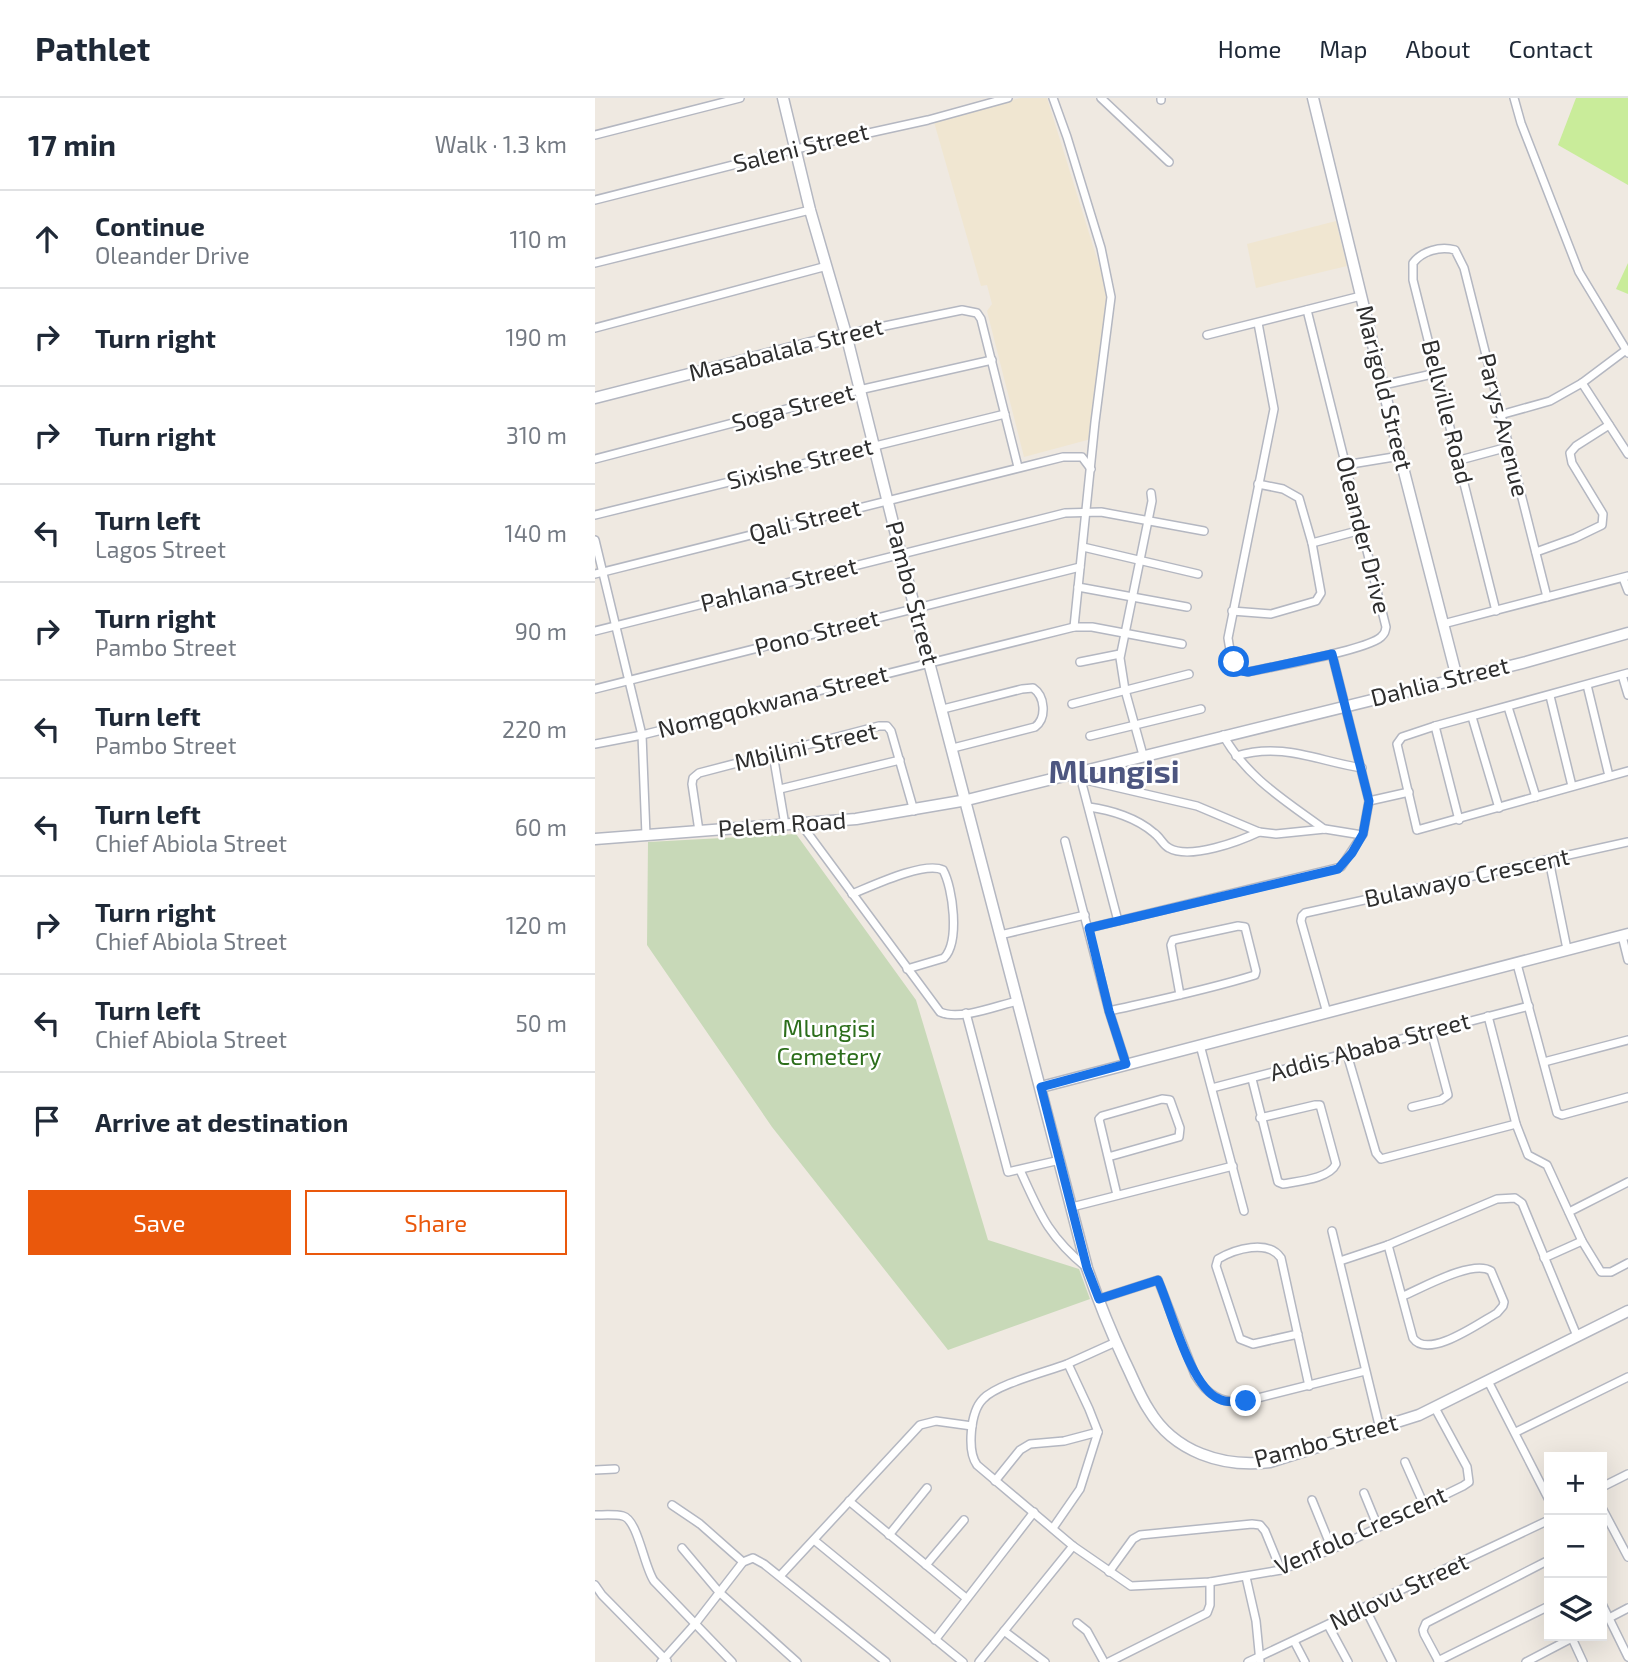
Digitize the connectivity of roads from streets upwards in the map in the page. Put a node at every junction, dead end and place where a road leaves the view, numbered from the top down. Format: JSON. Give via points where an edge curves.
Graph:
{"nodes":[{"id":1,"x":740,"y":98,"type":"edge"},
{"id":2,"x":783,"y":98,"type":"edge"},
{"id":3,"x":1008,"y":98,"type":"edge"},
{"id":4,"x":1053,"y":98,"type":"edge"},
{"id":5,"x":1101,"y":98,"type":"edge"},
{"id":6,"x":1313,"y":98,"type":"edge"},
{"id":7,"x":1514,"y":98,"type":"edge"},
{"id":8,"x":595,"y":135,"type":"edge"},
{"id":9,"x":796,"y":149,"type":"junction"},
{"id":10,"x":1169,"y":162,"type":"dead end"},
{"id":11,"x":595,"y":200,"type":"edge"},
{"id":12,"x":810,"y":210,"type":"junction"},
{"id":13,"x":1458,"y":253,"type":"joint"},
{"id":14,"x":595,"y":263,"type":"edge"},
{"id":15,"x":827,"y":266,"type":"junction"},
{"id":16,"x":1361,"y":296,"type":"junction"},
{"id":17,"x":1307,"y":310,"type":"junction"},
{"id":18,"x":1258,"y":323,"type":"junction"},
{"id":19,"x":595,"y":328,"type":"edge"},
{"id":20,"x":846,"y":334,"type":"junction"},
{"id":21,"x":1207,"y":335,"type":"dead end"},
{"id":22,"x":1627,"y":351,"type":"edge"},
{"id":23,"x":992,"y":360,"type":"junction"},
{"id":24,"x":1437,"y":373,"type":"junction"},
{"id":25,"x":1582,"y":383,"type":"junction"},
{"id":26,"x":1383,"y":385,"type":"junction"},
{"id":27,"x":859,"y":390,"type":"junction"},
{"id":28,"x":595,"y":398,"type":"edge"},
{"id":29,"x":1005,"y":414,"type":"junction"},
{"id":30,"x":1500,"y":415,"type":"junction"},
{"id":31,"x":1609,"y":425,"type":"junction"},
{"id":32,"x":874,"y":446,"type":"junction"},
{"id":33,"x":1507,"y":447,"type":"junction"},
{"id":34,"x":1628,"y":454,"type":"edge"},
{"id":35,"x":1400,"y":456,"type":"junction"},
{"id":36,"x":595,"y":459,"type":"edge"},
{"id":37,"x":1459,"y":460,"type":"junction"},
{"id":38,"x":1345,"y":465,"type":"junction"},
{"id":39,"x":1018,"y":467,"type":"junction"},
{"id":40,"x":1091,"y":469,"type":"junction"},
{"id":41,"x":1258,"y":484,"type":"junction"},
{"id":42,"x":1150,"y":493,"type":"dead end"},
{"id":43,"x":888,"y":501,"type":"junction"},
{"id":44,"x":1086,"y":511,"type":"junction"},
{"id":45,"x":595,"y":515,"type":"edge"},
{"id":46,"x":1148,"y":519,"type":"junction"},
{"id":47,"x":1361,"y":530,"type":"junction"},
{"id":48,"x":1204,"y":531,"type":"dead end"},
{"id":49,"x":595,"y":540,"type":"edge"},
{"id":50,"x":1312,"y":543,"type":"junction"},
{"id":51,"x":1083,"y":547,"type":"junction"},
{"id":52,"x":1536,"y":552,"type":"junction"},
{"id":53,"x":901,"y":555,"type":"junction"},
{"id":54,"x":1141,"y":561,"type":"junction"},
{"id":55,"x":1080,"y":567,"type":"junction"},
{"id":56,"x":599,"y":573,"type":"edge"},
{"id":57,"x":1198,"y":574,"type":"dead end"},
{"id":58,"x":1626,"y":577,"type":"edge"},
{"id":59,"x":1078,"y":586,"type":"junction"},
{"id":60,"x":1628,"y":591,"type":"edge"},
{"id":61,"x":1133,"y":596,"type":"junction"},
{"id":62,"x":1547,"y":597,"type":"junction"},
{"id":63,"x":1187,"y":607,"type":"dead end"},
{"id":64,"x":915,"y":608,"type":"junction"},
{"id":65,"x":1232,"y":611,"type":"junction"},
{"id":66,"x":1496,"y":611,"type":"junction"},
{"id":67,"x":1443,"y":624,"type":"junction"},
{"id":68,"x":617,"y":625,"type":"junction"},
{"id":69,"x":1074,"y":626,"type":"junction"},
{"id":70,"x":595,"y":631,"type":"edge"},
{"id":71,"x":1124,"y":633,"type":"junction"},
{"id":72,"x":1628,"y":633,"type":"edge"},
{"id":73,"x":1182,"y":644,"type":"dead end"},
{"id":74,"x":1120,"y":654,"type":"junction"},
{"id":75,"x":1332,"y":654,"type":"junction"},
{"id":76,"x":931,"y":662,"type":"junction"},
{"id":77,"x":1080,"y":662,"type":"dead end"},
{"id":78,"x":1189,"y":674,"type":"dead end"},
{"id":79,"x":1625,"y":674,"type":"edge"},
{"id":80,"x":1457,"y":678,"type":"junction"},
{"id":81,"x":630,"y":680,"type":"junction"},
{"id":82,"x":1587,"y":685,"type":"junction"},
{"id":83,"x":595,"y":689,"type":"edge"},
{"id":84,"x":1125,"y":690,"type":"junction"},
{"id":85,"x":1628,"y":695,"type":"edge"},
{"id":86,"x":1550,"y":696,"type":"junction"},
{"id":87,"x":1072,"y":704,"type":"dead end"},
{"id":88,"x":1346,"y":705,"type":"junction"},
{"id":89,"x":1508,"y":707,"type":"junction"},
{"id":90,"x":943,"y":709,"type":"junction"},
{"id":91,"x":1201,"y":709,"type":"dead end"},
{"id":92,"x":1472,"y":717,"type":"junction"},
{"id":93,"x":1135,"y":725,"type":"junction"},
{"id":94,"x":1435,"y":726,"type":"junction"},
{"id":95,"x":642,"y":735,"type":"junction"},
{"id":96,"x":1223,"y":735,"type":"junction"},
{"id":97,"x":1090,"y":736,"type":"dead end"},
{"id":98,"x":595,"y":744,"type":"edge"},
{"id":99,"x":953,"y":748,"type":"junction"},
{"id":100,"x":773,"y":754,"type":"junction"},
{"id":101,"x":1143,"y":755,"type":"junction"},
{"id":102,"x":1236,"y":756,"type":"junction"},
{"id":103,"x":900,"y":760,"type":"junction"},
{"id":104,"x":1362,"y":768,"type":"junction"},
{"id":105,"x":1628,"y":771,"type":"edge"},
{"id":106,"x":1080,"y":775,"type":"junction"},
{"id":107,"x":1609,"y":776,"type":"junction"},
{"id":108,"x":1572,"y":786,"type":"junction"},
{"id":109,"x":780,"y":789,"type":"junction"},
{"id":110,"x":1409,"y":792,"type":"junction"},
{"id":111,"x":1536,"y":797,"type":"junction"},
{"id":112,"x":967,"y":800,"type":"junction"},
{"id":113,"x":1369,"y":801,"type":"junction"},
{"id":114,"x":1089,"y":807,"type":"junction"},
{"id":115,"x":1499,"y":808,"type":"junction"},
{"id":116,"x":914,"y":811,"type":"junction"},
{"id":117,"x":1459,"y":820,"type":"junction"},
{"id":118,"x":801,"y":824,"type":"junction"},
{"id":119,"x":785,"y":825,"type":"junction"},
{"id":120,"x":1325,"y":829,"type":"junction"},
{"id":121,"x":699,"y":831,"type":"junction"},
{"id":122,"x":1259,"y":831,"type":"junction"},
{"id":123,"x":646,"y":835,"type":"junction"},
{"id":124,"x":1362,"y":835,"type":"junction"},
{"id":125,"x":595,"y":839,"type":"edge"},
{"id":126,"x":1065,"y":841,"type":"dead end"},
{"id":127,"x":1628,"y":842,"type":"edge"},
{"id":128,"x":1549,"y":860,"type":"junction"},
{"id":129,"x":852,"y":894,"type":"junction"},
{"id":130,"x":1085,"y":915,"type":"junction"},
{"id":131,"x":1118,"y":921,"type":"junction"},
{"id":132,"x":1089,"y":928,"type":"junction"},
{"id":133,"x":1000,"y":935,"type":"junction"},
{"id":134,"x":1625,"y":935,"type":"edge"},
{"id":135,"x":1567,"y":950,"type":"junction"},
{"id":136,"x":1628,"y":960,"type":"edge"},
{"id":137,"x":1517,"y":964,"type":"junction"},
{"id":138,"x":907,"y":969,"type":"junction"},
{"id":139,"x":1180,"y":995,"type":"junction"},
{"id":140,"x":1017,"y":1001,"type":"junction"},
{"id":141,"x":1529,"y":1006,"type":"junction"},
{"id":142,"x":1109,"y":1011,"type":"junction"},
{"id":143,"x":966,"y":1013,"type":"junction"},
{"id":144,"x":1327,"y":1013,"type":"junction"},
{"id":145,"x":1487,"y":1016,"type":"junction"},
{"id":146,"x":1431,"y":1031,"type":"junction"},
{"id":147,"x":1628,"y":1040,"type":"edge"},
{"id":148,"x":1200,"y":1045,"type":"junction"},
{"id":149,"x":1347,"y":1054,"type":"junction"},
{"id":150,"x":1544,"y":1062,"type":"junction"},
{"id":151,"x":1126,"y":1064,"type":"junction"},
{"id":152,"x":1252,"y":1079,"type":"junction"},
{"id":153,"x":1041,"y":1087,"type":"junction"},
{"id":154,"x":1212,"y":1088,"type":"junction"},
{"id":155,"x":1628,"y":1097,"type":"edge"},
{"id":156,"x":1412,"y":1107,"type":"dead end"},
{"id":157,"x":1260,"y":1118,"type":"junction"},
{"id":158,"x":1516,"y":1124,"type":"junction"},
{"id":159,"x":1108,"y":1157,"type":"junction"},
{"id":160,"x":1060,"y":1160,"type":"junction"},
{"id":161,"x":1233,"y":1166,"type":"junction"},
{"id":162,"x":1020,"y":1170,"type":"junction"},
{"id":163,"x":1628,"y":1182,"type":"edge"},
{"id":164,"x":1117,"y":1195,"type":"junction"},
{"id":165,"x":1072,"y":1207,"type":"junction"},
{"id":166,"x":1244,"y":1211,"type":"dead end"},
{"id":167,"x":1569,"y":1212,"type":"junction"},
{"id":168,"x":1332,"y":1231,"type":"dead end"},
{"id":169,"x":1582,"y":1241,"type":"junction"},
{"id":170,"x":1388,"y":1245,"type":"junction"},
{"id":171,"x":1544,"y":1258,"type":"junction"},
{"id":172,"x":1340,"y":1261,"type":"junction"},
{"id":173,"x":1628,"y":1263,"type":"edge"},
{"id":174,"x":1087,"y":1268,"type":"junction"},
{"id":175,"x":1403,"y":1296,"type":"junction"},
{"id":176,"x":1099,"y":1299,"type":"junction"},
{"id":177,"x":1628,"y":1311,"type":"edge"},
{"id":178,"x":1298,"y":1334,"type":"junction"},
{"id":179,"x":1577,"y":1336,"type":"junction"},
{"id":180,"x":1116,"y":1342,"type":"junction"},
{"id":181,"x":1068,"y":1363,"type":"junction"},
{"id":182,"x":1365,"y":1371,"type":"junction"},
{"id":183,"x":1628,"y":1377,"type":"edge"},
{"id":184,"x":1488,"y":1381,"type":"junction"},
{"id":185,"x":1309,"y":1386,"type":"junction"},
{"id":186,"x":1435,"y":1408,"type":"junction"},
{"id":187,"x":972,"y":1426,"type":"junction"},
{"id":188,"x":1380,"y":1429,"type":"junction"},
{"id":189,"x":1098,"y":1432,"type":"junction"},
{"id":190,"x":1516,"y":1432,"type":"junction"},
{"id":191,"x":1405,"y":1462,"type":"dead end"},
{"id":192,"x":615,"y":1469,"type":"dead end"},
{"id":193,"x":595,"y":1470,"type":"edge"},
{"id":194,"x":1628,"y":1474,"type":"edge"},
{"id":195,"x":995,"y":1481,"type":"junction"},
{"id":196,"x":1607,"y":1484,"type":"edge"},
{"id":197,"x":927,"y":1488,"type":"dead end"},
{"id":198,"x":1544,"y":1490,"type":"edge"},
{"id":199,"x":1364,"y":1493,"type":"dead end"},
{"id":200,"x":1312,"y":1500,"type":"dead end"},
{"id":201,"x":849,"y":1501,"type":"junction"},
{"id":202,"x":672,"y":1505,"type":"dead end"},
{"id":203,"x":1424,"y":1505,"type":"junction"},
{"id":204,"x":1034,"y":1512,"type":"junction"},
{"id":205,"x":595,"y":1515,"type":"edge"},
{"id":206,"x":1606,"y":1515,"type":"edge"},
{"id":207,"x":964,"y":1520,"type":"dead end"},
{"id":208,"x":1544,"y":1522,"type":"edge"},
{"id":209,"x":1378,"y":1527,"type":"junction"},
{"id":210,"x":1053,"y":1528,"type":"junction"},
{"id":211,"x":889,"y":1535,"type":"junction"},
{"id":212,"x":814,"y":1540,"type":"junction"},
{"id":213,"x":1073,"y":1546,"type":"junction"},
{"id":214,"x":682,"y":1548,"type":"dead end"},
{"id":215,"x":1332,"y":1549,"type":"junction"},
{"id":216,"x":1628,"y":1557,"type":"edge"},
{"id":217,"x":743,"y":1562,"type":"junction"},
{"id":218,"x":1544,"y":1563,"type":"edge"},
{"id":219,"x":926,"y":1565,"type":"junction"},
{"id":220,"x":1281,"y":1570,"type":"junction"},
{"id":221,"x":1109,"y":1572,"type":"junction"},
{"id":222,"x":780,"y":1576,"type":"junction"},
{"id":223,"x":1246,"y":1577,"type":"junction"},
{"id":224,"x":1210,"y":1582,"type":"junction"},
{"id":225,"x":595,"y":1585,"type":"edge"},
{"id":226,"x":719,"y":1592,"type":"junction"},
{"id":227,"x":966,"y":1598,"type":"junction"},
{"id":228,"x":1365,"y":1608,"type":"junction"},
{"id":229,"x":1544,"y":1608,"type":"edge"},
{"id":230,"x":1628,"y":1608,"type":"edge"},
{"id":231,"x":1607,"y":1614,"type":"edge"},
{"id":232,"x":1609,"y":1618,"type":"junction"},
{"id":233,"x":1077,"y":1623,"type":"dead end"},
{"id":234,"x":695,"y":1624,"type":"junction"},
{"id":235,"x":1328,"y":1625,"type":"junction"},
{"id":236,"x":1004,"y":1631,"type":"junction"},
{"id":237,"x":935,"y":1640,"type":"junction"},
{"id":238,"x":1294,"y":1641,"type":"junction"},
{"id":239,"x":1565,"y":1641,"type":"edge"},
{"id":240,"x":1574,"y":1641,"type":"edge"},
{"id":241,"x":1628,"y":1657,"type":"edge"},
{"id":242,"x":1259,"y":1660,"type":"edge"},
{"id":243,"x":665,"y":1661,"type":"edge"},
{"id":244,"x":1439,"y":1661,"type":"edge"},
{"id":245,"x":732,"y":1662,"type":"edge"},
{"id":246,"x":797,"y":1662,"type":"edge"},
{"id":247,"x":886,"y":1662,"type":"edge"},
{"id":248,"x":963,"y":1662,"type":"edge"},
{"id":249,"x":979,"y":1662,"type":"edge"},
{"id":250,"x":1045,"y":1662,"type":"edge"},
{"id":251,"x":1104,"y":1662,"type":"edge"},
{"id":252,"x":1109,"y":1662,"type":"edge"},
{"id":253,"x":1248,"y":1662,"type":"edge"},
{"id":254,"x":1305,"y":1662,"type":"edge"},
{"id":255,"x":1348,"y":1662,"type":"edge"},
{"id":256,"x":1392,"y":1662,"type":"edge"},
{"id":257,"x":1526,"y":1662,"type":"edge"},
{"id":258,"x":1583,"y":1662,"type":"edge"}],
"edges":[{"from":1,"to":8,"type":"street"},
{"from":2,"to":9,"type":"street","name":"Pambo Street"},
{"from":3,"to":9,"type":"street","name":"Saleni Street"},
{"from":4,"to":40,"type":"street","via":[[1110,289]]},
{"from":5,"to":10,"type":"street"},
{"from":6,"to":16,"type":"street","name":"Marigold Street"},
{"from":7,"to":22,"type":"street","via":[[1580,272]]},
{"from":9,"to":11,"type":"street","name":"Saleni Street"},
{"from":9,"to":12,"type":"street","name":"Pambo Street"},
{"from":12,"to":14,"type":"street"},
{"from":12,"to":15,"type":"street","name":"Pambo Street"},
{"from":13,"to":24,"type":"street","name":"Bellville Road","via":[[1448,248],[1427,252],[1412,268]]},
{"from":13,"to":30,"type":"street","name":"Parys Avenue"},
{"from":15,"to":19,"type":"street"},
{"from":15,"to":20,"type":"street","name":"Pambo Street"},
{"from":16,"to":17,"type":"street"},
{"from":16,"to":26,"type":"street","name":"Marigold Street"},
{"from":17,"to":18,"type":"street"},
{"from":17,"to":38,"type":"street","name":"Oleander Drive"},
{"from":18,"to":21,"type":"street"},
{"from":18,"to":41,"type":"street","name":"Oleander Drive","via":[[1274,403]]},
{"from":20,"to":23,"type":"street","name":"Masabalala Street","via":[[962,310],[977,313],[981,319]]},
{"from":20,"to":27,"type":"street","name":"Pambo Street"},
{"from":20,"to":28,"type":"street","name":"Masabalala Street"},
{"from":22,"to":25,"type":"street"},
{"from":23,"to":27,"type":"street","name":"Soga Street"},
{"from":23,"to":29,"type":"street"},
{"from":24,"to":26,"type":"street"},
{"from":24,"to":37,"type":"street","name":"Bellville Road"},
{"from":25,"to":30,"type":"street","via":[[1550,401]]},
{"from":25,"to":31,"type":"street"},
{"from":26,"to":35,"type":"street","name":"Marigold Street"},
{"from":27,"to":32,"type":"street","name":"Pambo Street"},
{"from":27,"to":36,"type":"street","name":"Soga Street"},
{"from":29,"to":32,"type":"street","name":"Sixishe Street"},
{"from":29,"to":39,"type":"street"},
{"from":30,"to":33,"type":"street","name":"Parys Avenue"},
{"from":31,"to":34,"type":"street"},
{"from":31,"to":52,"type":"street","via":[[1570,453],[1603,514],[1602,525]]},
{"from":32,"to":43,"type":"street","name":"Pambo Street"},
{"from":32,"to":45,"type":"street","name":"Sixishe Street"},
{"from":33,"to":37,"type":"street"},
{"from":33,"to":52,"type":"street","name":"Parys Avenue"},
{"from":35,"to":38,"type":"street"},
{"from":35,"to":67,"type":"street","name":"Marigold Street"},
{"from":37,"to":66,"type":"street","name":"Bellville Road"},
{"from":38,"to":47,"type":"street","name":"Oleander Drive"},
{"from":39,"to":40,"type":"street","name":"Qali Street","via":[[1074,455],[1086,460]]},
{"from":39,"to":43,"type":"street","name":"Qali Street"},
{"from":40,"to":44,"type":"street"},
{"from":41,"to":50,"type":"street","via":[[1299,498]]},
{"from":41,"to":65,"type":"street","name":"Oleander Drive"},
{"from":42,"to":46,"type":"street"},
{"from":43,"to":53,"type":"street","name":"Pambo Street"},
{"from":43,"to":56,"type":"street","name":"Qali Street"},
{"from":44,"to":46,"type":"street","name":"Pahlana Street"},
{"from":44,"to":51,"type":"street"},
{"from":44,"to":53,"type":"street","name":"Pahlana Street"},
{"from":46,"to":48,"type":"street","name":"Pahlana Street"},
{"from":46,"to":54,"type":"street"},
{"from":47,"to":50,"type":"street"},
{"from":47,"to":75,"type":"street","name":"Oleander Drive","via":[[1385,633]]},
{"from":49,"to":56,"type":"street"},
{"from":50,"to":65,"type":"street","via":[[1321,593],[1316,601],[1271,614]]},
{"from":51,"to":54,"type":"street"},
{"from":51,"to":55,"type":"street"},
{"from":52,"to":62,"type":"street","name":"Parys Avenue"},
{"from":53,"to":64,"type":"street","name":"Pambo Street"},
{"from":53,"to":68,"type":"street","name":"Pahlana Street"},
{"from":54,"to":57,"type":"street"},
{"from":54,"to":61,"type":"street"},
{"from":55,"to":59,"type":"street"},
{"from":55,"to":64,"type":"street","name":"Pono Street"},
{"from":56,"to":68,"type":"street"},
{"from":58,"to":60,"type":"street"},
{"from":58,"to":62,"type":"street"},
{"from":59,"to":61,"type":"street"},
{"from":59,"to":69,"type":"street"},
{"from":61,"to":63,"type":"street"},
{"from":61,"to":71,"type":"street"},
{"from":62,"to":66,"type":"street"},
{"from":64,"to":76,"type":"street","name":"Pambo Street"},
{"from":64,"to":81,"type":"street","name":"Pono Street"},
{"from":65,"to":75,"type":"street","name":"Oleander Drive","via":[[1230,649],[1244,672]]},
{"from":66,"to":67,"type":"street"},
{"from":67,"to":80,"type":"street","name":"Marigold Street"},
{"from":68,"to":70,"type":"street","name":"Pahlana Street"},
{"from":68,"to":81,"type":"street"},
{"from":69,"to":71,"type":"street"},
{"from":69,"to":76,"type":"street","name":"Nomgqokwana Street"},
{"from":71,"to":73,"type":"street"},
{"from":71,"to":74,"type":"street"},
{"from":72,"to":80,"type":"street","name":"Dahlia Street"},
{"from":74,"to":77,"type":"street"},
{"from":74,"to":84,"type":"street"},
{"from":75,"to":88,"type":"street"},
{"from":76,"to":90,"type":"street","name":"Pambo Street"},
{"from":76,"to":95,"type":"street","name":"Nomgqokwana Street"},
{"from":78,"to":84,"type":"street"},
{"from":79,"to":82,"type":"street"},
{"from":79,"to":85,"type":"street"},
{"from":80,"to":88,"type":"street","name":"Dahlia Street"},
{"from":81,"to":83,"type":"street","name":"Pono Street"},
{"from":81,"to":95,"type":"street"},
{"from":82,"to":86,"type":"street"},
{"from":82,"to":107,"type":"street"},
{"from":84,"to":87,"type":"street"},
{"from":84,"to":93,"type":"street"},
{"from":86,"to":89,"type":"street"},
{"from":86,"to":108,"type":"street"},
{"from":88,"to":96,"type":"street","name":"Dahlia Street"},
{"from":88,"to":104,"type":"street"},
{"from":89,"to":92,"type":"street"},
{"from":89,"to":111,"type":"street"},
{"from":90,"to":99,"type":"street","name":"Pambo Street"},
{"from":90,"to":99,"type":"street","via":[[1022,689],[1033,688],[1040,694],[1044,715],[1040,724]]},
{"from":91,"to":93,"type":"street"},
{"from":92,"to":94,"type":"street"},
{"from":92,"to":115,"type":"street"},
{"from":93,"to":97,"type":"street"},
{"from":93,"to":101,"type":"street"},
{"from":94,"to":110,"type":"street","via":[[1398,740]]},
{"from":94,"to":117,"type":"street"},
{"from":95,"to":98,"type":"street","name":"Nomgqokwana Street"},
{"from":95,"to":123,"type":"street"},
{"from":96,"to":101,"type":"street","name":"Dahlia Street"},
{"from":96,"to":102,"type":"street"},
{"from":99,"to":112,"type":"street","name":"Pambo Street"},
{"from":100,"to":103,"type":"street","name":"Mbilini Street","via":[[884,726],[891,731]]},
{"from":100,"to":109,"type":"street"},
{"from":100,"to":121,"type":"street","name":"Mbilini Street","via":[[696,775],[692,784]]},
{"from":101,"to":106,"type":"street","name":"Dahlia Street"},
{"from":102,"to":104,"type":"street","via":[[1286,750]]},
{"from":102,"to":120,"type":"street","via":[[1261,783]]},
{"from":103,"to":109,"type":"street"},
{"from":103,"to":116,"type":"street","name":"Mbilini Street"},
{"from":104,"to":113,"type":"street"},
{"from":105,"to":107,"type":"street"},
{"from":106,"to":112,"type":"street","name":"Dahlia Street"},
{"from":106,"to":114,"type":"street"},
{"from":106,"to":122,"type":"street","via":[[1197,806]]},
{"from":107,"to":108,"type":"street"},
{"from":108,"to":111,"type":"street"},
{"from":109,"to":119,"type":"street"},
{"from":110,"to":113,"type":"street"},
{"from":110,"to":117,"type":"street","via":[[1417,830]]},
{"from":111,"to":115,"type":"street"},
{"from":112,"to":116,"type":"street","name":"Pelem Road"},
{"from":112,"to":133,"type":"street","name":"Pambo Street"},
{"from":113,"to":124,"type":"street"},
{"from":114,"to":122,"type":"street","via":[[1140,823],[1168,848],[1177,850],[1229,845]]},
{"from":114,"to":131,"type":"street"},
{"from":115,"to":117,"type":"street"},
{"from":116,"to":118,"type":"street","name":"Pelem Road"},
{"from":118,"to":119,"type":"street","name":"Pelem Road"},
{"from":118,"to":129,"type":"street"},
{"from":119,"to":121,"type":"street","name":"Pelem Road"},
{"from":120,"to":122,"type":"street","via":[[1276,834]]},
{"from":120,"to":124,"type":"street"},
{"from":121,"to":123,"type":"street","name":"Pelem Road"},
{"from":123,"to":125,"type":"street","name":"Pelem Road"},
{"from":124,"to":131,"type":"street","via":[[1338,869]]},
{"from":126,"to":130,"type":"street"},
{"from":127,"to":128,"type":"street","name":"Bulawayo Crescent"},
{"from":128,"to":135,"type":"street"},
{"from":128,"to":144,"type":"street","name":"Bulawayo Crescent","via":[[1305,913],[1301,921]]},
{"from":129,"to":138,"type":"street"},
{"from":129,"to":138,"type":"street","via":[[904,874],[943,870],[949,890],[952,944],[944,958]]},
{"from":130,"to":132,"type":"street"},
{"from":130,"to":133,"type":"street"},
{"from":131,"to":132,"type":"street"},
{"from":132,"to":142,"type":"street"},
{"from":133,"to":140,"type":"street","name":"Pambo Street"},
{"from":134,"to":135,"type":"street"},
{"from":134,"to":136,"type":"street"},
{"from":135,"to":137,"type":"street"},
{"from":137,"to":141,"type":"street"},
{"from":137,"to":144,"type":"street"},
{"from":138,"to":143,"type":"street","via":[[940,1012]]},
{"from":139,"to":139,"type":"street","via":[[1255,975],[1245,927],[1173,940]]},
{"from":139,"to":142,"type":"street"},
{"from":140,"to":143,"type":"street"},
{"from":140,"to":153,"type":"street","name":"Pambo Street"},
{"from":141,"to":145,"type":"street","name":"Addis Ababa Street"},
{"from":141,"to":150,"type":"street"},
{"from":142,"to":151,"type":"street"},
{"from":143,"to":162,"type":"street","via":[[1008,1172]]},
{"from":144,"to":148,"type":"street"},
{"from":145,"to":146,"type":"street","name":"Addis Ababa Street"},
{"from":145,"to":158,"type":"street"},
{"from":146,"to":149,"type":"street","name":"Addis Ababa Street"},
{"from":146,"to":156,"type":"street","via":[[1448,1096]]},
{"from":147,"to":150,"type":"street"},
{"from":148,"to":151,"type":"street"},
{"from":148,"to":154,"type":"street"},
{"from":149,"to":152,"type":"street","name":"Addis Ababa Street"},
{"from":149,"to":158,"type":"street","via":[[1380,1158]]},
{"from":150,"to":155,"type":"street","via":[[1560,1115]]},
{"from":151,"to":153,"type":"street"},
{"from":152,"to":154,"type":"street","name":"Addis Ababa Street"},
{"from":152,"to":157,"type":"street"},
{"from":153,"to":160,"type":"street","name":"Pambo Street"},
{"from":154,"to":161,"type":"street"},
{"from":157,"to":157,"type":"street","via":[[1278,1182],[1335,1168],[1320,1105]]},
{"from":158,"to":167,"type":"street","via":[[1528,1155],[1548,1165]]},
{"from":159,"to":159,"type":"street","via":[[1100,1118],[1170,1100],[1179,1137]]},
{"from":159,"to":164,"type":"street"},
{"from":160,"to":162,"type":"street"},
{"from":160,"to":165,"type":"street","name":"Pambo Street"},
{"from":161,"to":164,"type":"street"},
{"from":161,"to":166,"type":"street"},
{"from":162,"to":174,"type":"street","via":[[1053,1235]]},
{"from":163,"to":167,"type":"street"},
{"from":164,"to":165,"type":"street"},
{"from":165,"to":174,"type":"street","name":"Pambo Street"},
{"from":167,"to":169,"type":"street"},
{"from":168,"to":172,"type":"street"},
{"from":169,"to":171,"type":"street"},
{"from":169,"to":173,"type":"street","via":[[1601,1272]]},
{"from":170,"to":171,"type":"street","via":[[1511,1197],[1521,1203]]},
{"from":170,"to":172,"type":"street"},
{"from":170,"to":175,"type":"street"},
{"from":171,"to":179,"type":"street"},
{"from":172,"to":182,"type":"street"},
{"from":174,"to":176,"type":"street","name":"Pambo Street"},
{"from":175,"to":175,"type":"street","via":[[1413,1338],[1425,1346],[1464,1332],[1497,1313],[1504,1302],[1491,1271],[1483,1267]]},
{"from":176,"to":180,"type":"street","name":"Pambo Street"},
{"from":176,"to":185,"type":"street","via":[[1158,1280],[1195,1375],[1218,1399],[1246,1401]]},
{"from":177,"to":179,"type":"street","name":"Pambo Street"},
{"from":178,"to":178,"type":"street","via":[[1277,1253],[1268,1247],[1255,1248],[1218,1259],[1216,1266],[1240,1339],[1253,1344]]},
{"from":178,"to":185,"type":"street"},
{"from":179,"to":184,"type":"street","name":"Pambo Street"},
{"from":180,"to":181,"type":"street"},
{"from":180,"to":188,"type":"street","name":"Pambo Street","via":[[1147,1409],[1182,1445],[1204,1456],[1234,1463],[1270,1462]]},
{"from":181,"to":187,"type":"street","via":[[984,1397]]},
{"from":181,"to":189,"type":"street"},
{"from":182,"to":185,"type":"street"},
{"from":182,"to":188,"type":"street"},
{"from":183,"to":190,"type":"street"},
{"from":184,"to":186,"type":"street","name":"Pambo Street"},
{"from":184,"to":190,"type":"street"},
{"from":186,"to":188,"type":"street","name":"Pambo Street"},
{"from":186,"to":203,"type":"street","name":"Venfolo Crescent","via":[[1467,1467],[1469,1482]]},
{"from":187,"to":195,"type":"street","name":"Venfolo Crescent","via":[[972,1458]]},
{"from":187,"to":201,"type":"street","via":[[920,1425]]},
{"from":189,"to":195,"type":"street","via":[[1030,1444]]},
{"from":189,"to":210,"type":"street","via":[[1080,1489]]},
{"from":190,"to":198,"type":"street"},
{"from":191,"to":203,"type":"street"},
{"from":192,"to":193,"type":"street"},
{"from":194,"to":196,"type":"street"},
{"from":195,"to":204,"type":"street","name":"Venfolo Crescent"},
{"from":197,"to":211,"type":"street"},
{"from":199,"to":209,"type":"street"},
{"from":200,"to":215,"type":"street"},
{"from":201,"to":211,"type":"street"},
{"from":201,"to":212,"type":"street"},
{"from":202,"to":217,"type":"street"},
{"from":203,"to":209,"type":"street","name":"Venfolo Crescent"},
{"from":204,"to":210,"type":"street","name":"Venfolo Crescent"},
{"from":204,"to":227,"type":"street"},
{"from":205,"to":234,"type":"street","via":[[629,1518],[650,1575]]},
{"from":206,"to":216,"type":"street"},
{"from":207,"to":219,"type":"street"},
{"from":208,"to":228,"type":"street","name":"Ndlovu Street"},
{"from":209,"to":215,"type":"street","name":"Venfolo Crescent"},
{"from":210,"to":213,"type":"street","name":"Venfolo Crescent"},
{"from":211,"to":219,"type":"street"},
{"from":212,"to":222,"type":"street"},
{"from":212,"to":237,"type":"street"},
{"from":213,"to":221,"type":"street","name":"Venfolo Crescent"},
{"from":213,"to":236,"type":"street"},
{"from":214,"to":226,"type":"street"},
{"from":215,"to":220,"type":"street","name":"Venfolo Crescent"},
{"from":217,"to":222,"type":"street","via":[[755,1559]]},
{"from":217,"to":226,"type":"street"},
{"from":218,"to":244,"type":"street","via":[[1426,1623],[1423,1630]]},
{"from":219,"to":227,"type":"street"},
{"from":220,"to":221,"type":"street","via":[[1265,1531],[1252,1524],[1140,1535]]},
{"from":220,"to":223,"type":"street","name":"Venfolo Crescent"},
{"from":221,"to":224,"type":"street","name":"Venfolo Crescent","via":[[1131,1586]]},
{"from":222,"to":247,"type":"street"},
{"from":223,"to":224,"type":"street","name":"Venfolo Crescent"},
{"from":223,"to":242,"type":"street"},
{"from":224,"to":252,"type":"street","via":[[1207,1613]]},
{"from":225,"to":243,"type":"street"},
{"from":226,"to":234,"type":"street"},
{"from":226,"to":246,"type":"street"},
{"from":227,"to":237,"type":"street"},
{"from":228,"to":235,"type":"street","name":"Ndlovu Street"},
{"from":228,"to":256,"type":"street"},
{"from":229,"to":244,"type":"street"},
{"from":230,"to":232,"type":"street"},
{"from":231,"to":232,"type":"street"},
{"from":232,"to":241,"type":"street"},
{"from":233,"to":251,"type":"street","via":[[1087,1631]]},
{"from":234,"to":243,"type":"street"},
{"from":234,"to":245,"type":"street"},
{"from":235,"to":238,"type":"street","name":"Ndlovu Street"},
{"from":235,"to":255,"type":"street"},
{"from":236,"to":249,"type":"street"},
{"from":236,"to":250,"type":"street"},
{"from":237,"to":248,"type":"street"},
{"from":238,"to":242,"type":"street","name":"Ndlovu Street"},
{"from":238,"to":254,"type":"street"},
{"from":239,"to":257,"type":"street"},
{"from":240,"to":258,"type":"street"},
{"from":242,"to":253,"type":"street","name":"Ndlovu Street"}]}
